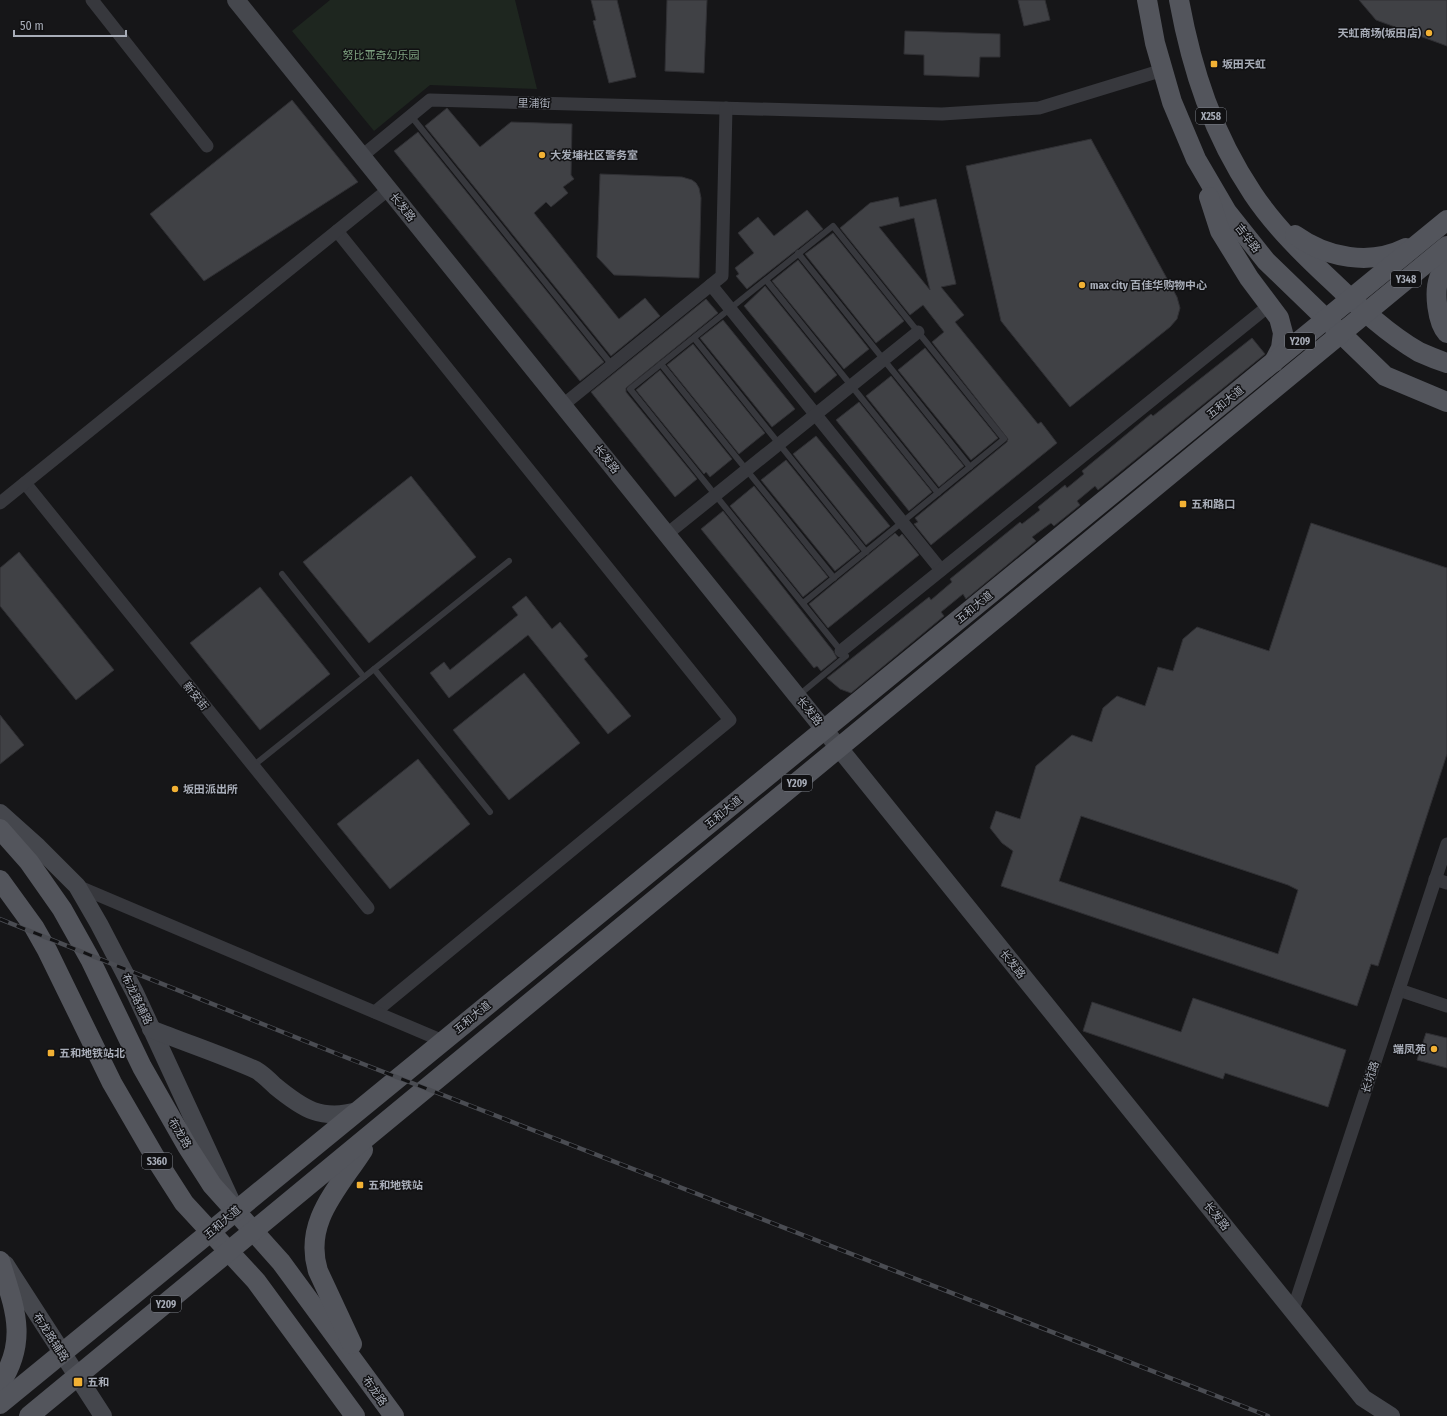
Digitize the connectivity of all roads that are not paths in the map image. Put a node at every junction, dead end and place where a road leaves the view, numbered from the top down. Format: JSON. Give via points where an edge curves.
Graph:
{"nodes":[{"id":1,"x":92,"y":0,"type":"edge"},
{"id":2,"x":236,"y":0,"type":"edge"},
{"id":3,"x":1147,"y":0,"type":"edge"},
{"id":4,"x":1179,"y":0,"type":"edge"},
{"id":5,"x":1163,"y":70,"type":"junction"},
{"id":6,"x":726,"y":108,"type":"junction"},
{"id":7,"x":411,"y":116,"type":"junction"},
{"id":8,"x":207,"y":146,"type":"dead end"},
{"id":9,"x":362,"y":156,"type":"junction"},
{"id":10,"x":1196,"y":159,"type":"junction"},
{"id":11,"x":389,"y":189,"type":"junction"},
{"id":12,"x":1272,"y":219,"type":"junction"},
{"id":13,"x":1447,"y":220,"type":"edge"},
{"id":14,"x":338,"y":231,"type":"junction"},
{"id":15,"x":1426,"y":238,"type":"junction"},
{"id":16,"x":1447,"y":246,"type":"edge"},
{"id":17,"x":798,"y":253,"type":"junction"},
{"id":18,"x":1447,"y":265,"type":"edge"},
{"id":19,"x":766,"y":280,"type":"junction"},
{"id":20,"x":711,"y":285,"type":"junction"},
{"id":21,"x":1351,"y":299,"type":"junction"},
{"id":22,"x":1271,"y":304,"type":"junction"},
{"id":23,"x":730,"y":308,"type":"junction"},
{"id":24,"x":1366,"y":313,"type":"junction"},
{"id":25,"x":1326,"y":320,"type":"junction"},
{"id":26,"x":918,"y":332,"type":"junction"},
{"id":27,"x":1447,"y":333,"type":"edge"},
{"id":28,"x":1340,"y":334,"type":"junction"},
{"id":29,"x":694,"y":338,"type":"junction"},
{"id":30,"x":884,"y":359,"type":"junction"},
{"id":31,"x":1274,"y":362,"type":"junction"},
{"id":32,"x":1447,"y":363,"type":"edge"},
{"id":33,"x":661,"y":364,"type":"junction"},
{"id":34,"x":612,"y":365,"type":"junction"},
{"id":35,"x":851,"y":386,"type":"junction"},
{"id":36,"x":1447,"y":402,"type":"edge"},
{"id":37,"x":563,"y":405,"type":"junction"},
{"id":38,"x":815,"y":414,"type":"junction"},
{"id":39,"x":779,"y":444,"type":"junction"},
{"id":40,"x":970,"y":467,"type":"junction"},
{"id":41,"x":746,"y":470,"type":"junction"},
{"id":42,"x":25,"y":483,"type":"junction"},
{"id":43,"x":938,"y":494,"type":"junction"},
{"id":44,"x":715,"y":495,"type":"junction"},
{"id":45,"x":0,"y":503,"type":"edge"},
{"id":46,"x":902,"y":522,"type":"junction"},
{"id":47,"x":667,"y":534,"type":"junction"},
{"id":48,"x":866,"y":552,"type":"junction"},
{"id":49,"x":509,"y":561,"type":"dead end"},
{"id":50,"x":941,"y":570,"type":"junction"},
{"id":51,"x":282,"y":574,"type":"dead end"},
{"id":52,"x":834,"y":578,"type":"junction"},
{"id":53,"x":803,"y":603,"type":"junction"},
{"id":54,"x":841,"y":651,"type":"junction"},
{"id":55,"x":374,"y":669,"type":"junction"},
{"id":56,"x":364,"y":677,"type":"junction"},
{"id":57,"x":798,"y":696,"type":"junction"},
{"id":58,"x":825,"y":729,"type":"junction"},
{"id":59,"x":840,"y":748,"type":"junction"},
{"id":60,"x":253,"y":766,"type":"junction"},
{"id":61,"x":490,"y":812,"type":"dead end"},
{"id":62,"x":0,"y":813,"type":"edge"},
{"id":63,"x":0,"y":829,"type":"edge"},
{"id":64,"x":1447,"y":844,"type":"edge"},
{"id":65,"x":0,"y":880,"type":"edge"},
{"id":66,"x":1441,"y":882,"type":"edge"},
{"id":67,"x":77,"y":886,"type":"junction"},
{"id":68,"x":368,"y":908,"type":"dead end"},
{"id":69,"x":1399,"y":990,"type":"junction"},
{"id":70,"x":1447,"y":1006,"type":"edge"},
{"id":71,"x":375,"y":1012,"type":"junction"},
{"id":72,"x":151,"y":1029,"type":"junction"},
{"id":73,"x":443,"y":1041,"type":"junction"},
{"id":74,"x":358,"y":1111,"type":"junction"},
{"id":75,"x":374,"y":1133,"type":"junction"},
{"id":76,"x":236,"y":1211,"type":"junction"},
{"id":77,"x":210,"y":1231,"type":"junction"},
{"id":78,"x":254,"y":1232,"type":"junction"},
{"id":79,"x":229,"y":1252,"type":"junction"},
{"id":80,"x":0,"y":1256,"type":"edge"},
{"id":81,"x":0,"y":1261,"type":"edge"},
{"id":82,"x":1293,"y":1310,"type":"junction"},
{"id":83,"x":62,"y":1354,"type":"junction"},
{"id":84,"x":77,"y":1376,"type":"junction"},
{"id":85,"x":0,"y":1384,"type":"edge"},
{"id":86,"x":370,"y":1384,"type":"junction"},
{"id":87,"x":0,"y":1404,"type":"edge"},
{"id":88,"x":29,"y":1416,"type":"edge"},
{"id":89,"x":103,"y":1416,"type":"edge"},
{"id":90,"x":355,"y":1416,"type":"edge"},
{"id":91,"x":394,"y":1416,"type":"edge"},
{"id":92,"x":1391,"y":1416,"type":"edge"}],
"edges":[{"from":1,"to":8,"type":"street"},
{"from":2,"to":9,"type":"street","name":"长发路"},
{"from":3,"to":5,"type":"main road","name":"吉华路","number":"X258","via":[[1155,44]]},
{"from":4,"to":12,"type":"main road","number":"X258","via":[[1201,92],[1224,145],[1253,194]]},
{"from":5,"to":6,"type":"street","name":"里浦街","via":[[1039,108],[942,114]]},
{"from":5,"to":10,"type":"main road","name":"吉华路","number":"X258","via":[[1172,102]]},
{"from":6,"to":7,"type":"street","name":"里浦街","via":[[430,100]]},
{"from":6,"to":20,"type":"street","via":[[722,276]]},
{"from":7,"to":9,"type":"street","name":"里浦街"},
{"from":7,"to":34,"type":"lane"},
{"from":9,"to":11,"type":"street","name":"长发路"},
{"from":10,"to":22,"type":"main road","via":[[1220,231],[1250,278]]},
{"from":10,"to":25,"type":"main road","name":"吉华路","number":"X258","via":[[1227,212],[1266,261]]},
{"from":11,"to":14,"type":"street"},
{"from":11,"to":37,"type":"street","name":"长发路"},
{"from":12,"to":15,"type":"main road","via":[[1310,246],[1335,255],[1382,257],[1401,251]]},
{"from":12,"to":21,"type":"main road","number":"X258"},
{"from":13,"to":15,"type":"main road","name":"五和大道","number":"Y348"},
{"from":14,"to":42,"type":"street"},
{"from":14,"to":71,"type":"street","via":[[730,720]]},
{"from":15,"to":21,"type":"main road","name":"五和大道","number":"Y348"},
{"from":16,"to":24,"type":"main road","name":"五和大道","number":"Y348"},
{"from":17,"to":19,"type":"lane"},
{"from":17,"to":26,"type":"lane","via":[[832,226]]},
{"from":17,"to":30,"type":"lane"},
{"from":18,"to":27,"type":"main road","via":[[1439,278],[1436,297],[1439,314]]},
{"from":19,"to":23,"type":"lane"},
{"from":19,"to":35,"type":"lane"},
{"from":20,"to":23,"type":"street"},
{"from":20,"to":34,"type":"street"},
{"from":21,"to":24,"type":"main road","number":"X258"},
{"from":21,"to":25,"type":"main road","name":"五和大道","number":"Y348"},
{"from":22,"to":31,"type":"main road","via":[[1279,318],[1283,334],[1281,348]]},
{"from":22,"to":50,"type":"street"},
{"from":23,"to":29,"type":"lane"},
{"from":23,"to":38,"type":"street"},
{"from":24,"to":28,"type":"main road","name":"五和大道","number":"Y348"},
{"from":24,"to":32,"type":"main road","number":"X258","via":[[1419,352]]},
{"from":25,"to":28,"type":"main road","name":"吉华路","number":"X258"},
{"from":25,"to":31,"type":"main road","name":"五和大道","number":"Y209"},
{"from":26,"to":30,"type":"street"},
{"from":26,"to":40,"type":"lane","via":[[1004,439]]},
{"from":28,"to":36,"type":"main road","name":"吉华路","number":"X258","via":[[1385,376]]},
{"from":28,"to":59,"type":"main road","name":"五和大道","number":"Y209"},
{"from":29,"to":33,"type":"lane"},
{"from":29,"to":39,"type":"lane"},
{"from":30,"to":35,"type":"street"},
{"from":30,"to":40,"type":"lane"},
{"from":31,"to":58,"type":"main road","name":"五和大道","number":"Y209"},
{"from":33,"to":41,"type":"lane"},
{"from":33,"to":44,"type":"lane","via":[[630,390]]},
{"from":34,"to":37,"type":"street"},
{"from":35,"to":38,"type":"street"},
{"from":35,"to":43,"type":"lane"},
{"from":37,"to":47,"type":"street","name":"长发路"},
{"from":38,"to":39,"type":"street"},
{"from":38,"to":46,"type":"street"},
{"from":39,"to":41,"type":"street"},
{"from":39,"to":48,"type":"lane"},
{"from":40,"to":43,"type":"lane"},
{"from":41,"to":44,"type":"street"},
{"from":41,"to":52,"type":"lane"},
{"from":42,"to":45,"type":"street"},
{"from":42,"to":60,"type":"street","name":"新安街"},
{"from":43,"to":46,"type":"lane"},
{"from":44,"to":47,"type":"street"},
{"from":44,"to":53,"type":"lane"},
{"from":46,"to":48,"type":"lane"},
{"from":46,"to":50,"type":"street"},
{"from":47,"to":57,"type":"street","name":"长发路"},
{"from":48,"to":52,"type":"lane"},
{"from":49,"to":55,"type":"lane"},
{"from":50,"to":54,"type":"street"},
{"from":51,"to":56,"type":"lane"},
{"from":52,"to":53,"type":"lane"},
{"from":53,"to":54,"type":"lane"},
{"from":54,"to":57,"type":"lane","via":[[846,656]]},
{"from":55,"to":56,"type":"lane"},
{"from":55,"to":61,"type":"lane"},
{"from":56,"to":60,"type":"lane"},
{"from":57,"to":58,"type":"street","name":"长发路"},
{"from":58,"to":59,"type":"street","name":"长发路"},
{"from":58,"to":73,"type":"main road","name":"五和大道","number":"Y209"},
{"from":59,"to":75,"type":"main road","name":"五和大道","number":"Y209"},
{"from":59,"to":82,"type":"street","name":"长发路"},
{"from":60,"to":68,"type":"street","name":"新安街"},
{"from":62,"to":67,"type":"street","name":"布龙路辅路"},
{"from":63,"to":76,"type":"main road","name":"布龙路","number":"S360","via":[[29,862],[62,909],[164,1107],[212,1184]]},
{"from":64,"to":66,"type":"street","name":"长坑路"},
{"from":65,"to":77,"type":"main road","number":"S360","via":[[23,910],[48,950],[112,1083],[155,1158],[184,1203]]},
{"from":66,"to":69,"type":"street","name":"长坑路"},
{"from":67,"to":71,"type":"street"},
{"from":67,"to":72,"type":"street","name":"布龙路辅路","via":[[118,958]]},
{"from":69,"to":70,"type":"street"},
{"from":69,"to":82,"type":"street","name":"长坑路"},
{"from":71,"to":73,"type":"street"},
{"from":72,"to":74,"type":"street","via":[[258,1071],[295,1103],[310,1110],[337,1115]]},
{"from":72,"to":76,"type":"street","name":"布龙路辅路"},
{"from":73,"to":74,"type":"main road","name":"五和大道","number":"Y209"},
{"from":74,"to":76,"type":"main road","name":"五和大道","number":"Y209"},
{"from":75,"to":78,"type":"main road","name":"五和大道","number":"Y209"},
{"from":75,"to":86,"type":"main road","via":[[321,1214],[313,1249],[318,1271]]},
{"from":76,"to":77,"type":"main road","name":"五和大道","number":"Y209"},
{"from":76,"to":78,"type":"main road","name":"布龙路","number":"S360"},
{"from":77,"to":79,"type":"main road","number":"S360"},
{"from":77,"to":83,"type":"main road","name":"五和大道","number":"Y209"},
{"from":78,"to":79,"type":"main road","name":"五和大道","number":"Y209"},
{"from":78,"to":86,"type":"main road","name":"布龙路","number":"S360","via":[[281,1262]]},
{"from":79,"to":84,"type":"main road","name":"五和大道","number":"Y209"},
{"from":79,"to":90,"type":"main road","number":"S360","via":[[256,1281]]},
{"from":80,"to":83,"type":"street","name":"布龙路辅路"},
{"from":81,"to":85,"type":"main road","via":[[16,1311],[18,1326],[14,1356]]},
{"from":82,"to":92,"type":"street","name":"长发路","via":[[1363,1398]]},
{"from":83,"to":84,"type":"street","name":"布龙路辅路"},
{"from":83,"to":87,"type":"main road","name":"五和大道","number":"Y209"},
{"from":84,"to":88,"type":"main road","name":"五和大道","number":"Y209"},
{"from":84,"to":89,"type":"street","name":"布龙路辅路"},
{"from":86,"to":91,"type":"main road","name":"布龙路","number":"S360"}]}
